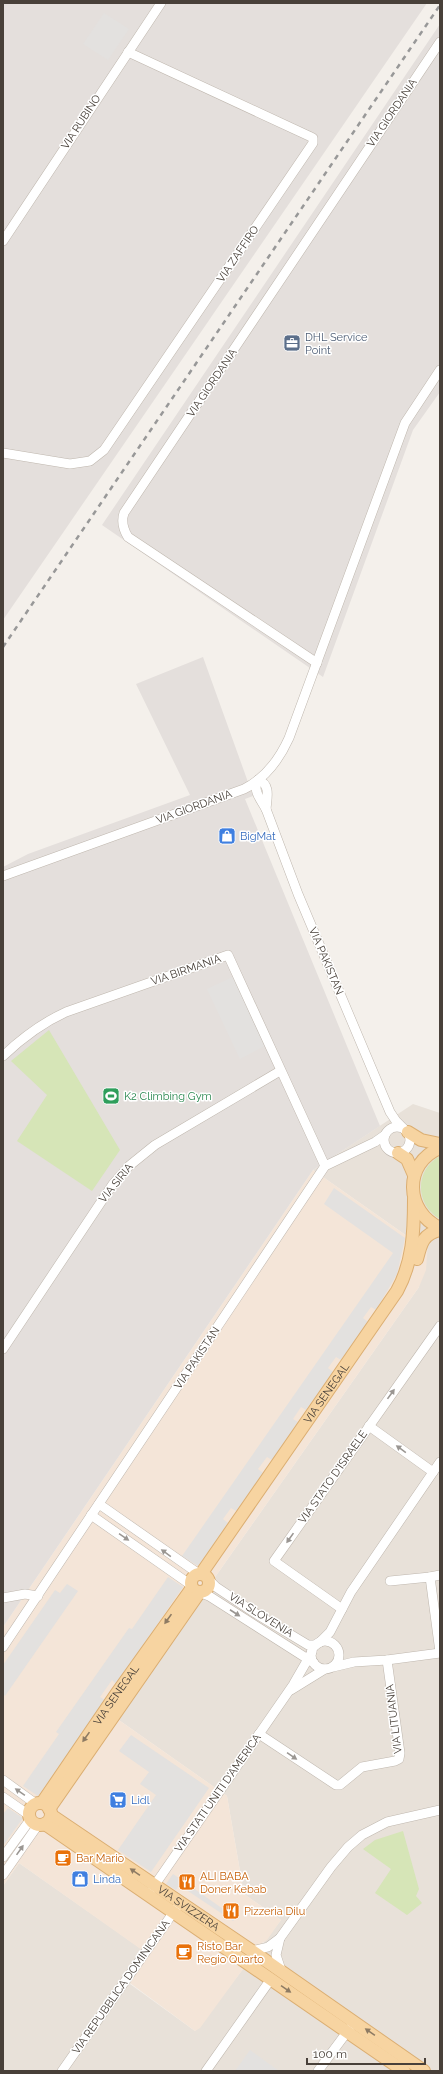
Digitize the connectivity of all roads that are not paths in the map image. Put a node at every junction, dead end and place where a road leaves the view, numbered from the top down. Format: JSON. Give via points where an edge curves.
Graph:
{"nodes":[{"id":1,"x":161,"y":3,"type":"edge"},
{"id":2,"x":440,"y":42,"type":"edge"},
{"id":3,"x":128,"y":52,"type":"junction"},
{"id":4,"x":3,"y":241,"type":"edge"},
{"id":5,"x":440,"y":370,"type":"edge"},
{"id":6,"x":3,"y":453,"type":"edge"},
{"id":7,"x":317,"y":664,"type":"junction"},
{"id":8,"x":269,"y":770,"type":"junction"},
{"id":9,"x":258,"y":780,"type":"junction"},
{"id":10,"x":266,"y":787,"type":"junction"},
{"id":11,"x":244,"y":789,"type":"junction"},
{"id":12,"x":258,"y":795,"type":"junction"},
{"id":13,"x":266,"y":809,"type":"junction"},
{"id":14,"x":3,"y":876,"type":"edge"},
{"id":15,"x":3,"y":1056,"type":"edge"},
{"id":16,"x":280,"y":1071,"type":"junction"},
{"id":17,"x":390,"y":1112,"type":"junction"},
{"id":18,"x":405,"y":1130,"type":"junction"},
{"id":19,"x":386,"y":1133,"type":"junction"},
{"id":20,"x":375,"y":1142,"type":"junction"},
{"id":21,"x":440,"y":1144,"type":"edge"},
{"id":22,"x":384,"y":1145,"type":"junction"},
{"id":23,"x":440,"y":1148,"type":"edge"},
{"id":24,"x":398,"y":1154,"type":"junction"},
{"id":25,"x":325,"y":1166,"type":"junction"},
{"id":26,"x":414,"y":1175,"type":"junction"},
{"id":27,"x":414,"y":1199,"type":"junction"},
{"id":28,"x":440,"y":1229,"type":"edge"},
{"id":29,"x":440,"y":1326,"type":"edge"},
{"id":30,"x":3,"y":1348,"type":"edge"},
{"id":31,"x":368,"y":1426,"type":"junction"},
{"id":32,"x":440,"y":1462,"type":"edge"},
{"id":33,"x":433,"y":1472,"type":"junction"},
{"id":34,"x":99,"y":1504,"type":"junction"},
{"id":35,"x":91,"y":1515,"type":"junction"},
{"id":36,"x":440,"y":1575,"type":"edge"},
{"id":37,"x":204,"y":1577,"type":"junction"},
{"id":38,"x":430,"y":1577,"type":"junction"},
{"id":39,"x":390,"y":1581,"type":"dead end"},
{"id":40,"x":196,"y":1590,"type":"junction"},
{"id":41,"x":38,"y":1596,"type":"junction"},
{"id":42,"x":3,"y":1598,"type":"edge"},
{"id":43,"x":342,"y":1609,"type":"junction"},
{"id":44,"x":336,"y":1624,"type":"junction"},
{"id":45,"x":3,"y":1647,"type":"edge"},
{"id":46,"x":338,"y":1649,"type":"junction"},
{"id":47,"x":440,"y":1653,"type":"edge"},
{"id":48,"x":311,"y":1654,"type":"junction"},
{"id":49,"x":387,"y":1660,"type":"junction"},
{"id":50,"x":361,"y":1662,"type":"junction"},
{"id":51,"x":329,"y":1668,"type":"junction"},
{"id":52,"x":288,"y":1691,"type":"junction"},
{"id":53,"x":259,"y":1734,"type":"junction"},
{"id":54,"x":3,"y":1780,"type":"edge"},
{"id":55,"x":3,"y":1797,"type":"edge"},
{"id":56,"x":440,"y":1810,"type":"edge"},
{"id":57,"x":40,"y":1814,"type":"junction"},
{"id":58,"x":3,"y":1857,"type":"edge"},
{"id":59,"x":3,"y":1875,"type":"edge"},
{"id":60,"x":152,"y":1890,"type":"junction"},
{"id":61,"x":177,"y":1907,"type":"junction"},
{"id":62,"x":280,"y":1938,"type":"junction"},
{"id":63,"x":252,"y":1951,"type":"junction"},
{"id":64,"x":281,"y":1970,"type":"junction"},
{"id":65,"x":271,"y":1979,"type":"junction"},
{"id":66,"x":351,"y":2026,"type":"junction"},
{"id":67,"x":62,"y":2071,"type":"edge"},
{"id":68,"x":206,"y":2071,"type":"edge"},
{"id":69,"x":318,"y":2071,"type":"edge"},
{"id":70,"x":404,"y":2071,"type":"edge"},
{"id":71,"x":424,"y":2071,"type":"edge"}],
"edges":[{"from":1,"to":3,"type":"street","name":"VIA RUBINO"},
{"from":2,"to":7,"type":"street","name":"VIA GIORDANIA","via":[[122,519],[128,537]]},
{"from":3,"to":4,"type":"street","name":"VIA RUBINO"},
{"from":3,"to":6,"type":"street","name":"VIA ZAFFIRO","via":[[309,136],[313,138],[313,143],[104,450],[90,461],[70,464]]},
{"from":5,"to":7,"type":"street","name":"VIA GIORDANIA","via":[[405,423]]},
{"from":7,"to":8,"type":"street","name":"VIA GIORDANIA","via":[[289,738],[281,755]]},
{"from":8,"to":9,"type":"street","name":"VIA GIORDANIA"},
{"from":8,"to":10,"type":"street","name":"VIA PAKISTAN","via":[[265,778]]},
{"from":9,"to":10,"type":"street"},
{"from":9,"to":11,"type":"street","name":"VIA GIORDANIA"},
{"from":9,"to":12,"type":"street","name":"VIA PAKISTAN","via":[[255,785]]},
{"from":10,"to":13,"type":"street","name":"VIA PAKISTAN"},
{"from":11,"to":12,"type":"street"},
{"from":11,"to":14,"type":"street","name":"VIA GIORDANIA"},
{"from":12,"to":13,"type":"street","name":"VIA PAKISTAN"},
{"from":13,"to":17,"type":"street","name":"VIA PAKISTAN","via":[[298,894]]},
{"from":15,"to":16,"type":"street","name":"VIA BIRMANIA","via":[[45,1022],[66,1012],[228,955]]},
{"from":16,"to":25,"type":"street","name":"VIA BIRMANIA"},
{"from":16,"to":30,"type":"street","name":"VIA SIRIA","via":[[155,1145],[129,1166],[113,1184]]},
{"from":17,"to":18,"type":"street","name":"VIA PAKISTAN"},
{"from":17,"to":19,"type":"street"},
{"from":18,"to":19,"type":"street","via":[[395,1127]]},
{"from":18,"to":21,"type":"main road","via":[[421,1140]]},
{"from":18,"to":24,"type":"street","via":[[410,1144],[406,1150]]},
{"from":19,"to":20,"type":"street"},
{"from":19,"to":22,"type":"street"},
{"from":20,"to":22,"type":"street"},
{"from":20,"to":25,"type":"street"},
{"from":22,"to":24,"type":"street","via":[[390,1152]]},
{"from":23,"to":26,"type":"main road","via":[[422,1161]]},
{"from":24,"to":26,"type":"main road","via":[[407,1159]]},
{"from":25,"to":34,"type":"street","name":"VIA PAKISTAN"},
{"from":26,"to":27,"type":"main road","name":"VIA SENEGAL"},
{"from":27,"to":28,"type":"main road","via":[[424,1218]]},
{"from":27,"to":37,"type":"main road","name":"VIA SENEGAL","via":[[412,1250],[409,1265],[397,1291]]},
{"from":28,"to":37,"type":"main road","name":"VIA SENEGAL","via":[[424,1238],[404,1296]]},
{"from":31,"to":29,"type":"street","name":"VIA STATO D'ISRAELE","one_way":true},
{"from":33,"to":31,"type":"street","one_way":true},
{"from":31,"to":43,"type":"street","name":"VIA STATO D'ISRAELE","one_way":true,"via":[[274,1562]]},
{"from":32,"to":33,"type":"street","name":"VIA STATI UNITI D'AMERICA"},
{"from":33,"to":43,"type":"street","name":"VIA STATI UNITI D'AMERICA","via":[[368,1566]]},
{"from":34,"to":35,"type":"street","name":"VIA PAKISTAN"},
{"from":37,"to":34,"type":"street","name":"VIA SLOVENIA","one_way":true,"via":[[191,1571]]},
{"from":35,"to":40,"type":"street","name":"VIA SLOVENIA","one_way":true},
{"from":35,"to":41,"type":"street","name":"VIA PAKISTAN"},
{"from":36,"to":38,"type":"street"},
{"from":37,"to":40,"type":"main road","via":[[192,1579]]},
{"from":37,"to":40,"type":"main road","via":[[208,1588]]},
{"from":37,"to":48,"type":"street","name":"VIA SLOVENIA","via":[[255,1613],[308,1644]]},
{"from":38,"to":39,"type":"street"},
{"from":38,"to":47,"type":"street"},
{"from":40,"to":48,"type":"street","name":"VIA SLOVENIA","one_way":true},
{"from":40,"to":57,"type":"main road","name":"VIA SENEGAL"},
{"from":41,"to":42,"type":"street","via":[[25,1594]]},
{"from":41,"to":45,"type":"street","name":"VIA PAKISTAN"},
{"from":43,"to":44,"type":"street","name":"VIA STATI UNITI D'AMERICA"},
{"from":44,"to":46,"type":"street","name":"VIA STATI UNITI D'AMERICA"},
{"from":44,"to":48,"type":"street","name":"VIA STATI UNITI D'AMERICA"},
{"from":46,"to":48,"type":"street","via":[[328,1642]]},
{"from":46,"to":50,"type":"street","via":[[344,1656]]},
{"from":46,"to":51,"type":"street","via":[[339,1660]]},
{"from":47,"to":49,"type":"street","name":"VIA STATI UNITI D'AMERICA"},
{"from":48,"to":51,"type":"street"},
{"from":48,"to":52,"type":"street","name":"VIA STATI UNITI D'AMERICA"},
{"from":49,"to":50,"type":"street","name":"VIA STATI UNITI D'AMERICA"},
{"from":53,"to":49,"type":"street","name":"VIA LITUANIA","one_way":true,"via":[[336,1785],[340,1785],[362,1767],[399,1759]]},
{"from":50,"to":51,"type":"street","name":"VIA STATI UNITI D'AMERICA"},
{"from":51,"to":52,"type":"street","name":"VIA STATI UNITI D'AMERICA"},
{"from":52,"to":53,"type":"street","name":"VIA STATI UNITI D'AMERICA"},
{"from":53,"to":60,"type":"street","name":"VIA STATI UNITI D'AMERICA"},
{"from":57,"to":54,"type":"street","name":"VIA SVIZZERA","one_way":true},
{"from":55,"to":57,"type":"street","name":"VIA SVIZZERA"},
{"from":56,"to":62,"type":"street","via":[[387,1822],[353,1842],[331,1867]]},
{"from":57,"to":58,"type":"street","name":"VIA SENEGAL"},
{"from":59,"to":57,"type":"street","name":"VIA SENEGAL","one_way":true},
{"from":57,"to":60,"type":"main road","name":"VIA SVIZZERA"},
{"from":60,"to":61,"type":"main road","name":"VIA SVIZZERA"},
{"from":61,"to":63,"type":"main road","name":"VIA SVIZZERA"},
{"from":61,"to":65,"type":"main road","name":"VIA SVIZZERA"},
{"from":61,"to":67,"type":"street","name":"VIA REPUBBLICA DOMINICANA"},
{"from":62,"to":63,"type":"street","via":[[268,1947]]},
{"from":62,"to":64,"type":"street","via":[[276,1955]]},
{"from":63,"to":64,"type":"main road","name":"VIA SVIZZERA"},
{"from":64,"to":66,"type":"main road","name":"VIA SVIZZERA"},
{"from":65,"to":66,"type":"main road","name":"VIA SVIZZERA","one_way":true},
{"from":65,"to":68,"type":"street"},
{"from":66,"to":69,"type":"street"},
{"from":66,"to":70,"type":"main road","name":"VIA SVIZZERA"},
{"from":71,"to":66,"type":"main road","name":"VIA SVIZZERA","one_way":true}]}
